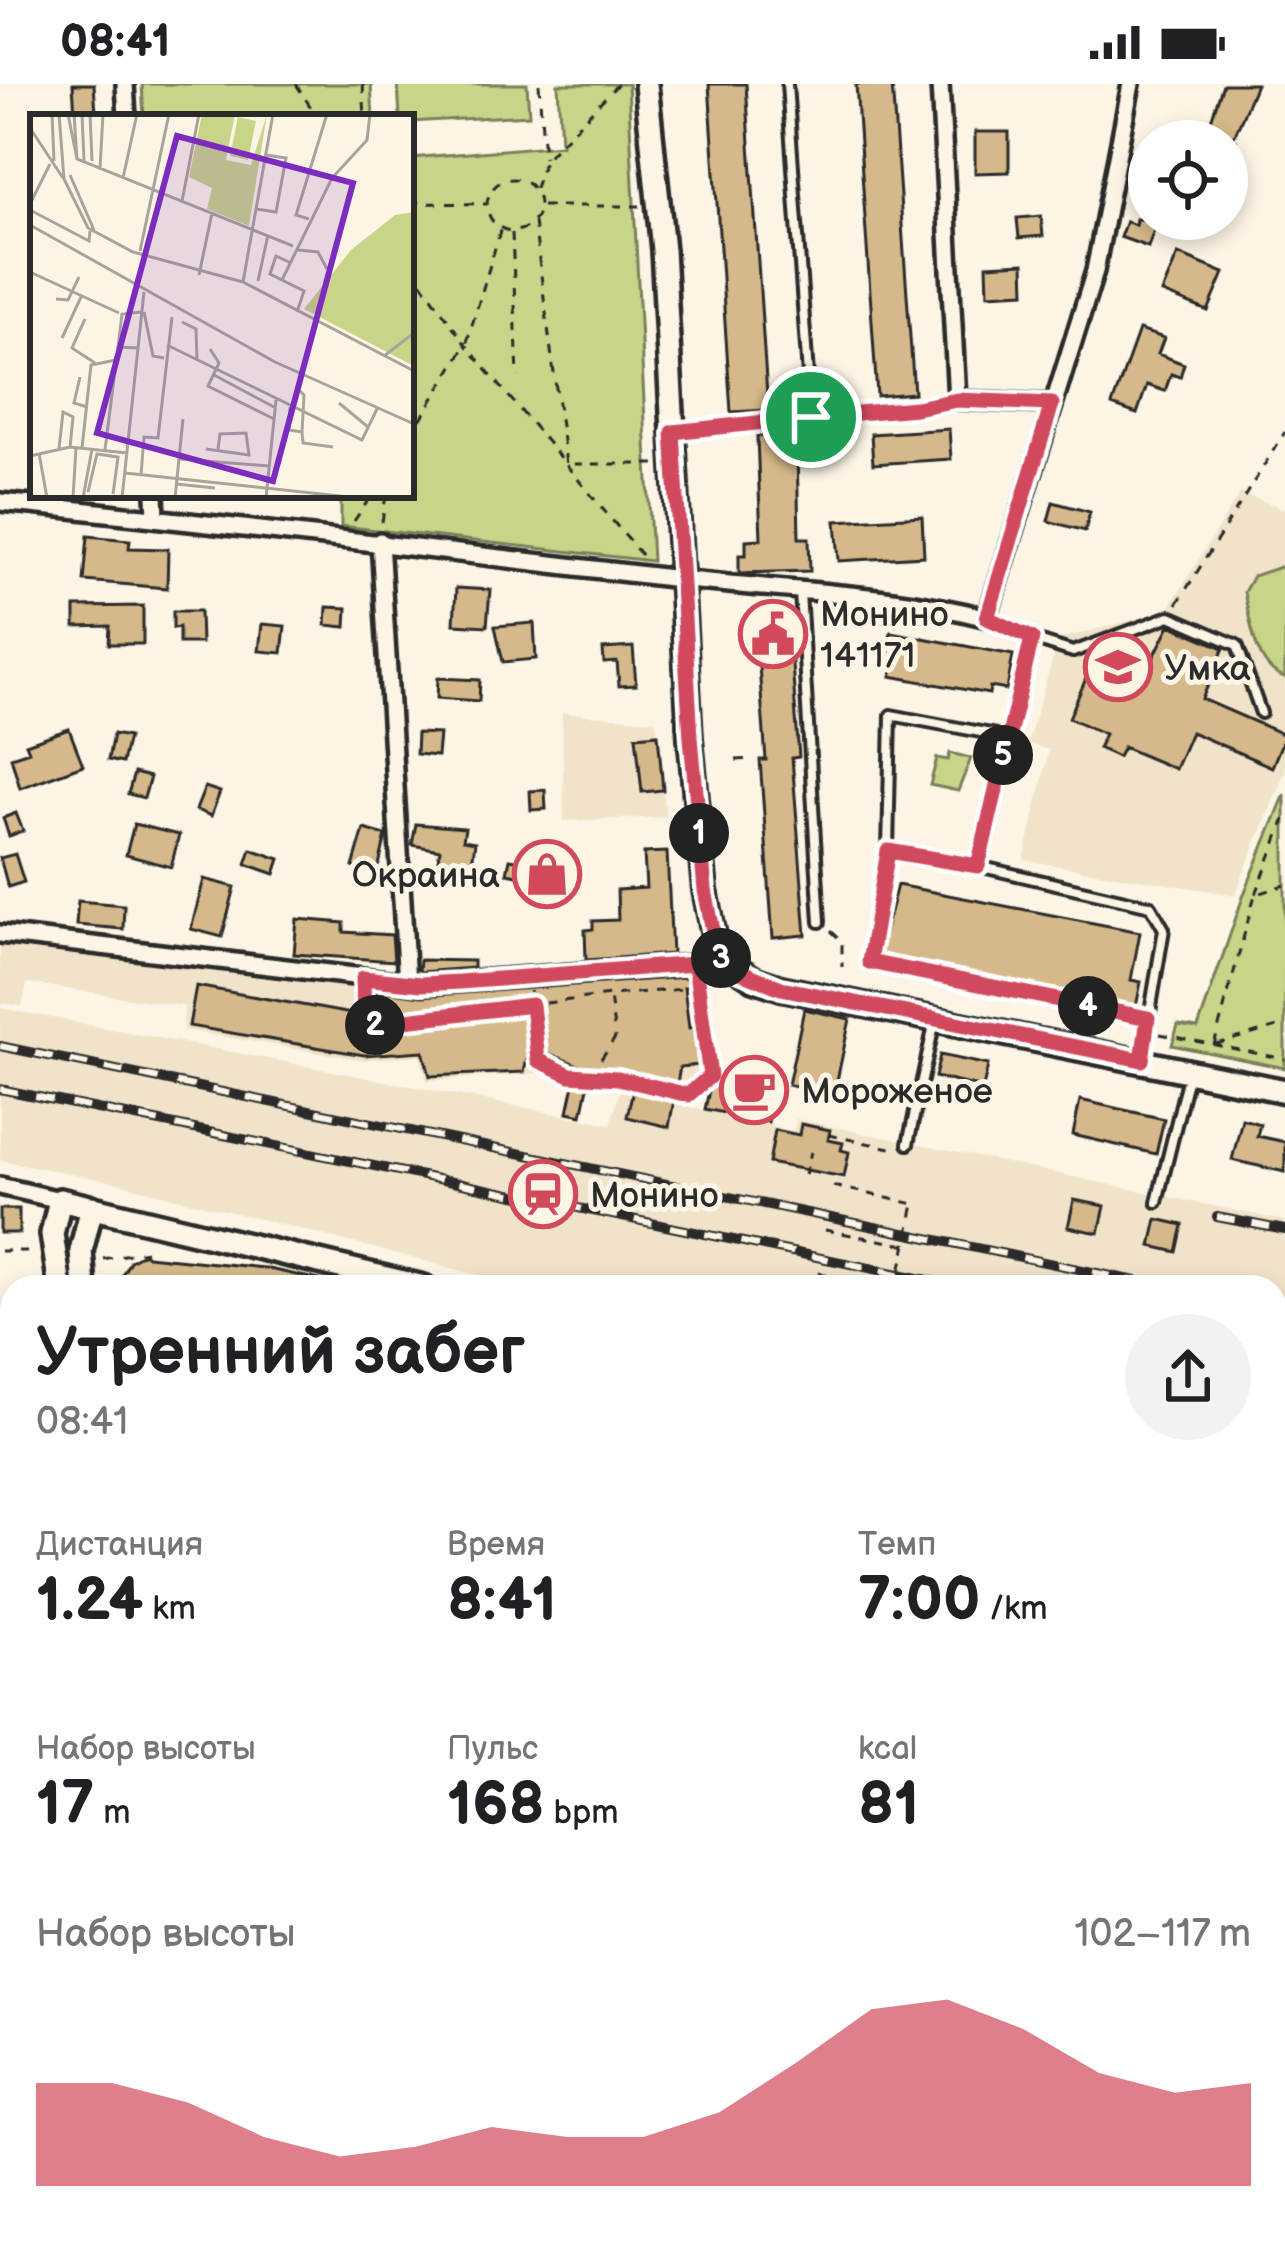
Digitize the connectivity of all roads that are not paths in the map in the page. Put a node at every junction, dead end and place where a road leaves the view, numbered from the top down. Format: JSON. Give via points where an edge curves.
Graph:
{"nodes":[{"id":1,"x":125,"y":84,"type":"edge"},
{"id":2,"x":646,"y":84,"type":"edge"},
{"id":3,"x":788,"y":84,"type":"edge"},
{"id":4,"x":940,"y":84,"type":"edge"},
{"id":5,"x":1131,"y":84,"type":"edge"},
{"id":6,"x":127,"y":114,"type":"edge"},
{"id":7,"x":1052,"y":404,"type":"junction"},
{"id":8,"x":673,"y":432,"type":"junction"},
{"id":9,"x":154,"y":498,"type":"edge"},
{"id":10,"x":0,"y":502,"type":"edge"},
{"id":11,"x":156,"y":517,"type":"junction"},
{"id":12,"x":380,"y":542,"type":"junction"},
{"id":13,"x":674,"y":579,"type":"junction"},
{"id":14,"x":800,"y":591,"type":"junction"},
{"id":15,"x":987,"y":618,"type":"junction"},
{"id":16,"x":1032,"y":638,"type":"junction"},
{"id":17,"x":1261,"y":712,"type":"dead end"},
{"id":18,"x":1007,"y":737,"type":"junction"},
{"id":19,"x":978,"y":866,"type":"junction"},
{"id":20,"x":820,"y":922,"type":"road end"},
{"id":21,"x":0,"y":934,"type":"edge"},
{"id":22,"x":725,"y":962,"type":"junction"},
{"id":23,"x":407,"y":983,"type":"junction"},
{"id":24,"x":936,"y":1018,"type":"junction"},
{"id":25,"x":1142,"y":1060,"type":"junction"},
{"id":26,"x":1189,"y":1070,"type":"junction"},
{"id":27,"x":1285,"y":1091,"type":"edge"},
{"id":28,"x":908,"y":1144,"type":"road end"},
{"id":29,"x":0,"y":1186,"type":"edge"},
{"id":30,"x":60,"y":1200,"type":"junction"},
{"id":31,"x":1157,"y":1202,"type":"dead end"},
{"id":32,"x":92,"y":1207,"type":"junction"},
{"id":33,"x":59,"y":1275,"type":"edge"},
{"id":34,"x":83,"y":1275,"type":"edge"},
{"id":35,"x":374,"y":1275,"type":"edge"}],
"edges":[{"from":1,"to":6,"type":"street"},
{"from":2,"to":8,"type":"main road"},
{"from":3,"to":8,"type":"lane","via":[[811,417]]},
{"from":4,"to":7,"type":"street","via":[[957,400]]},
{"from":5,"to":7,"type":"street","via":[[1095,272]]},
{"from":7,"to":15,"type":"street"},
{"from":8,"to":13,"type":"main road"},
{"from":9,"to":11,"type":"street"},
{"from":10,"to":11,"type":"street"},
{"from":11,"to":12,"type":"street"},
{"from":12,"to":13,"type":"street"},
{"from":12,"to":23,"type":"street"},
{"from":13,"to":14,"type":"street"},
{"from":13,"to":22,"type":"main road","via":[[703,869]]},
{"from":14,"to":15,"type":"street","via":[[928,603]]},
{"from":14,"to":20,"type":"lane"},
{"from":15,"to":16,"type":"lane"},
{"from":16,"to":17,"type":"lane","via":[[1072,652],[1170,616],[1237,645]]},
{"from":16,"to":18,"type":"lane"},
{"from":18,"to":19,"type":"lane"},
{"from":18,"to":19,"type":"lane","via":[[891,715],[888,851]]},
{"from":19,"to":25,"type":"lane","via":[[1151,905],[1164,928]]},
{"from":21,"to":23,"type":"street"},
{"from":22,"to":23,"type":"street"},
{"from":22,"to":24,"type":"main road","via":[[781,988]]},
{"from":24,"to":25,"type":"main road"},
{"from":24,"to":28,"type":"lane"},
{"from":25,"to":26,"type":"main road"},
{"from":26,"to":27,"type":"main road"},
{"from":26,"to":31,"type":"lane"},
{"from":29,"to":30,"type":"street"},
{"from":30,"to":32,"type":"main road"},
{"from":30,"to":33,"type":"main road","via":[[52,1234]]},
{"from":32,"to":34,"type":"main road"},
{"from":32,"to":35,"type":"main road"}]}
